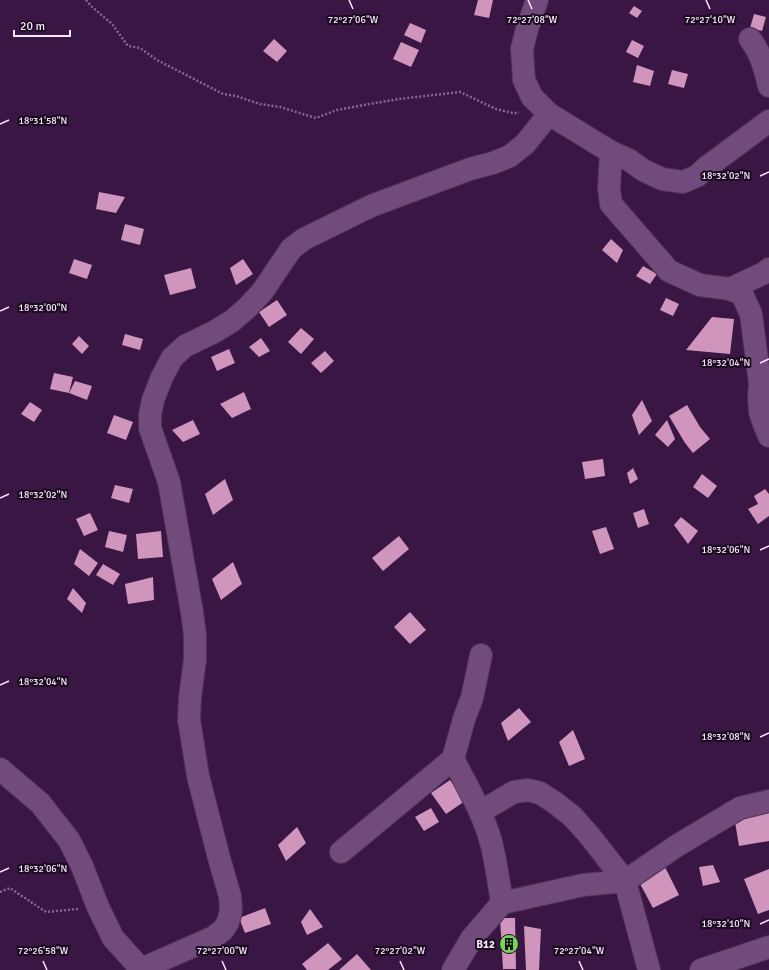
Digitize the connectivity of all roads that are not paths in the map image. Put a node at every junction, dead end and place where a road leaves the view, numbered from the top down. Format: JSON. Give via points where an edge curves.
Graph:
{"nodes":[{"id":1,"x":537,"y":0,"type":"edge"},
{"id":2,"x":750,"y":39,"type":"dead end"},
{"id":3,"x":769,"y":86,"type":"edge"},
{"id":4,"x":549,"y":114,"type":"junction"},
{"id":5,"x":769,"y":121,"type":"edge"},
{"id":6,"x":611,"y":152,"type":"junction"},
{"id":7,"x":769,"y":269,"type":"edge"},
{"id":8,"x":730,"y":289,"type":"junction"},
{"id":9,"x":769,"y":436,"type":"edge"},
{"id":10,"x":481,"y":655,"type":"dead end"},
{"id":11,"x":453,"y":759,"type":"junction"},
{"id":12,"x":0,"y":769,"type":"edge"},
{"id":13,"x":769,"y":801,"type":"edge"},
{"id":14,"x":480,"y":812,"type":"junction"},
{"id":15,"x":341,"y":852,"type":"dead end"},
{"id":16,"x":625,"y":881,"type":"junction"},
{"id":17,"x":502,"y":903,"type":"junction"},
{"id":18,"x":769,"y":947,"type":"edge"},
{"id":19,"x":141,"y":970,"type":"edge"},
{"id":20,"x":453,"y":970,"type":"edge"},
{"id":21,"x":650,"y":970,"type":"edge"},
{"id":22,"x":701,"y":970,"type":"edge"}],
"edges":[{"from":1,"to":4,"type":"street","via":[[526,29],[522,49],[524,80],[532,97]]},
{"from":2,"to":3,"type":"street","via":[[762,60]]},
{"from":4,"to":6,"type":"street"},
{"from":4,"to":19,"type":"street","via":[[525,144],[510,156],[371,206],[304,239],[291,249],[262,292],[247,308],[232,321],[185,346],[172,358],[162,378],[153,400],[150,428],[169,482],[192,612],[195,660],[189,720],[198,776],[230,896],[231,911],[223,930],[214,937]]},
{"from":5,"to":6,"type":"street","via":[[697,176],[683,182],[662,179]]},
{"from":6,"to":8,"type":"street","via":[[611,204],[654,254],[669,271],[700,285]]},
{"from":7,"to":8,"type":"street"},
{"from":8,"to":9,"type":"street","via":[[742,294],[751,314],[760,383],[760,412]]},
{"from":10,"to":11,"type":"street","via":[[472,698]]},
{"from":11,"to":14,"type":"street"},
{"from":11,"to":15,"type":"street"},
{"from":12,"to":19,"type":"street","via":[[40,803],[69,840],[113,938]]},
{"from":13,"to":16,"type":"street","via":[[740,808]]},
{"from":14,"to":16,"type":"street","via":[[514,792],[528,790],[540,793],[572,816]]},
{"from":14,"to":17,"type":"street","via":[[491,843]]},
{"from":16,"to":17,"type":"street","via":[[583,885]]},
{"from":16,"to":21,"type":"street"},
{"from":17,"to":20,"type":"street","via":[[472,938]]},
{"from":18,"to":22,"type":"street"}]}
